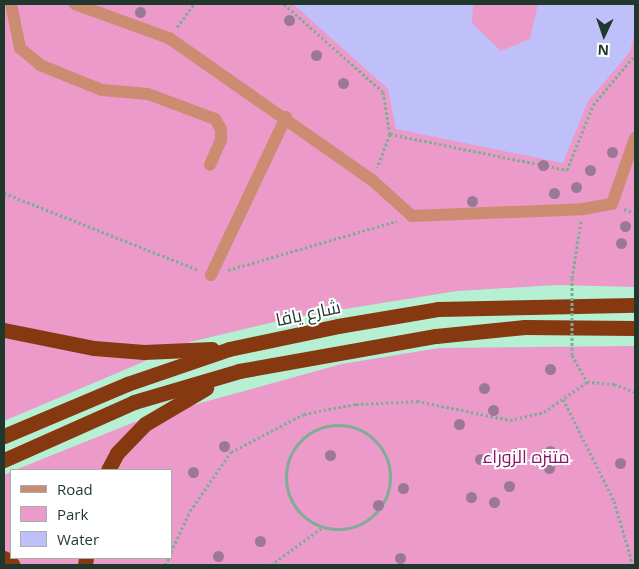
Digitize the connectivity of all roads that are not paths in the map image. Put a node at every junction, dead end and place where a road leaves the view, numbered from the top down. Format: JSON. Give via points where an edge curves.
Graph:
{"nodes":[{"id":1,"x":11,"y":4,"type":"edge"},
{"id":2,"x":74,"y":4,"type":"edge"},
{"id":3,"x":286,"y":117,"type":"junction"},
{"id":4,"x":635,"y":138,"type":"edge"},
{"id":5,"x":210,"y":165,"type":"dead end"},
{"id":6,"x":211,"y":275,"type":"road end"},
{"id":7,"x":635,"y":305,"type":"edge"},
{"id":8,"x":635,"y":328,"type":"edge"},
{"id":9,"x":4,"y":330,"type":"edge"},
{"id":10,"x":229,"y":349,"type":"junction"},
{"id":11,"x":239,"y":371,"type":"junction"},
{"id":12,"x":4,"y":436,"type":"edge"},
{"id":13,"x":4,"y":460,"type":"edge"},
{"id":14,"x":109,"y":469,"type":"edge"},
{"id":15,"x":4,"y":558,"type":"edge"},
{"id":16,"x":13,"y":565,"type":"edge"}],
"edges":[{"from":1,"to":5,"type":"lane","via":[[20,48],[40,65],[102,90],[148,94],[215,119],[222,130],[221,140]]},
{"from":2,"to":3,"type":"lane","via":[[169,38]]},
{"from":3,"to":4,"type":"lane","via":[[372,180],[412,216],[583,209],[612,204]]},
{"from":3,"to":6,"type":"lane"},
{"from":7,"to":10,"type":"highway","name":"شارع يافا","via":[[438,309]]},
{"from":8,"to":11,"type":"highway","via":[[525,327],[436,336]]},
{"from":9,"to":10,"type":"highway","via":[[94,348],[144,352]]},
{"from":10,"to":12,"type":"highway","name":"شارع يافا","via":[[127,384]]},
{"from":11,"to":13,"type":"highway","via":[[134,402]]},
{"from":11,"to":14,"type":"highway","via":[[145,424],[117,453]]},
{"from":15,"to":16,"type":"highway"}]}
